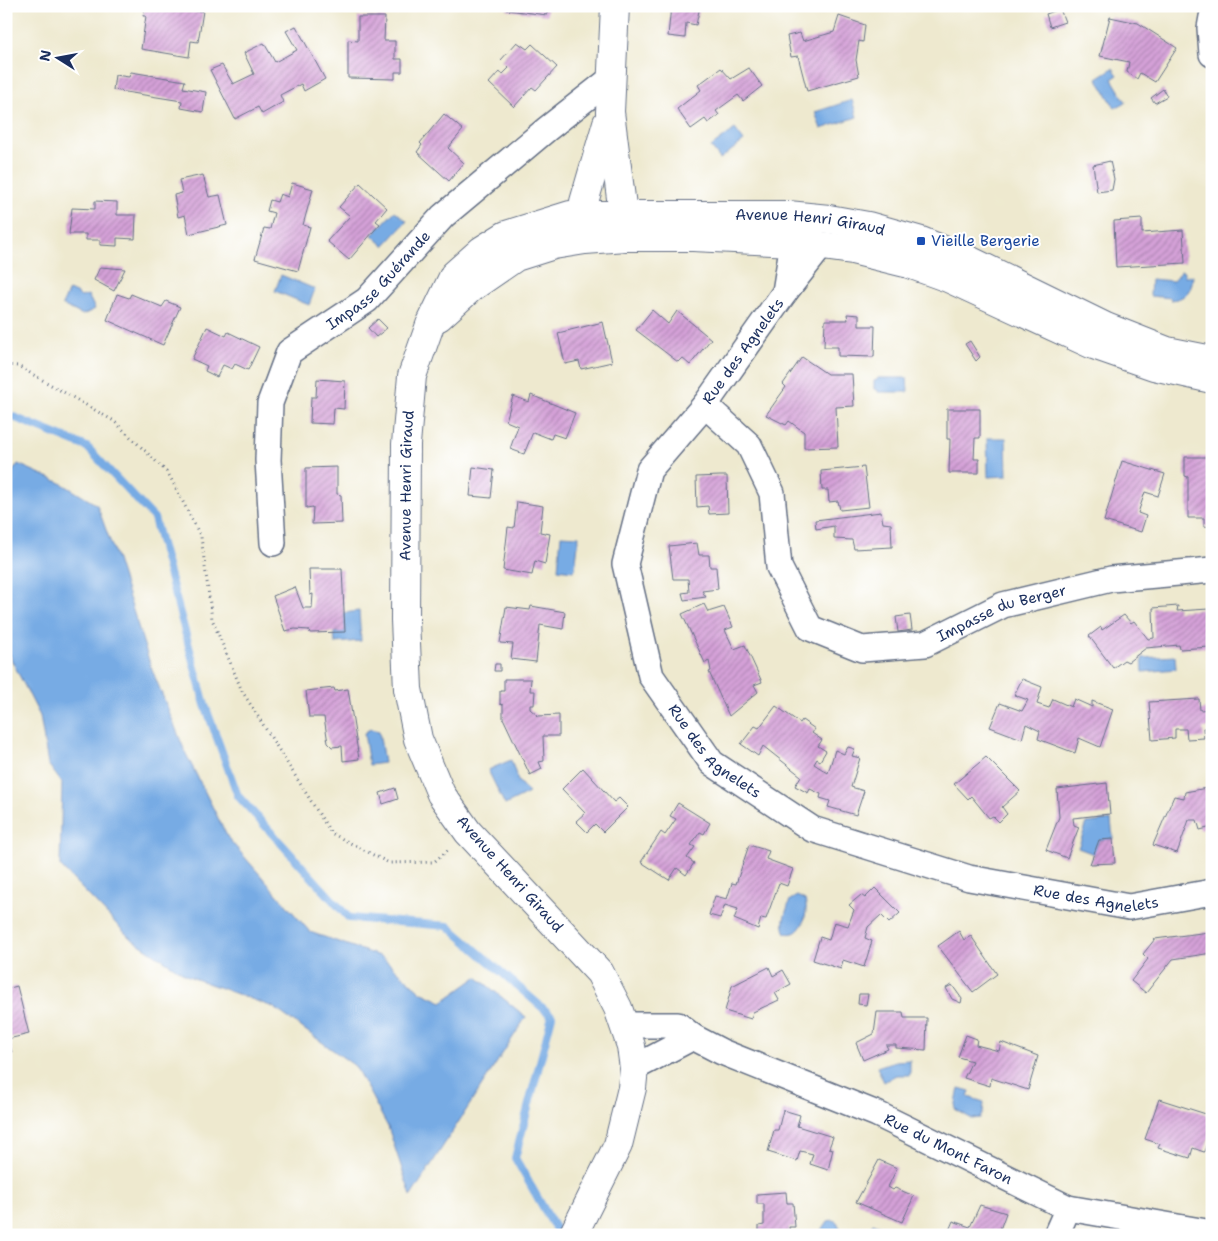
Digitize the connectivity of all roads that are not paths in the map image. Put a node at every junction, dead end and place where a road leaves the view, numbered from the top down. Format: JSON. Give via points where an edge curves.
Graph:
{"nodes":[{"id":1,"x":615,"y":6,"type":"edge"},
{"id":2,"x":1212,"y":16,"type":"edge"},
{"id":3,"x":1212,"y":54,"type":"edge"},
{"id":4,"x":612,"y":78,"type":"junction"},
{"id":5,"x":610,"y":112,"type":"junction"},
{"id":6,"x":788,"y":215,"type":"junction"},
{"id":7,"x":604,"y":227,"type":"junction"},
{"id":8,"x":902,"y":235,"type":"junction"},
{"id":9,"x":808,"y":240,"type":"junction"},
{"id":10,"x":1212,"y":360,"type":"edge"},
{"id":11,"x":1212,"y":379,"type":"edge"},
{"id":12,"x":704,"y":405,"type":"junction"},
{"id":13,"x":272,"y":543,"type":"dead end"},
{"id":14,"x":1212,"y":570,"type":"edge"},
{"id":15,"x":1212,"y":892,"type":"edge"},
{"id":16,"x":625,"y":1025,"type":"junction"},
{"id":17,"x":693,"y":1037,"type":"junction"},
{"id":18,"x":634,"y":1068,"type":"junction"},
{"id":19,"x":1068,"y":1208,"type":"junction"},
{"id":20,"x":1212,"y":1233,"type":"edge"},
{"id":21,"x":573,"y":1235,"type":"edge"},
{"id":22,"x":1056,"y":1235,"type":"edge"}],
"edges":[{"from":1,"to":4,"type":"street"},
{"from":2,"to":3,"type":"street"},
{"from":4,"to":5,"type":"street"},
{"from":4,"to":13,"type":"street","name":"Impasse Guérande","via":[[443,216],[367,300],[289,352],[270,403],[268,460]]},
{"from":5,"to":7,"type":"street"},
{"from":5,"to":7,"type":"street","via":[[584,202]]},
{"from":6,"to":7,"type":"street","name":"Avenue Henri Giraud"},
{"from":6,"to":8,"type":"street","name":"Avenue Henri Giraud","via":[[868,226]]},
{"from":6,"to":9,"type":"street"},
{"from":7,"to":9,"type":"street","name":"Avenue Henri Giraud","via":[[693,237]]},
{"from":7,"to":16,"type":"street","name":"Avenue Henri Giraud","via":[[516,257],[471,288],[430,325],[412,376],[406,444],[405,620],[408,689],[418,739],[440,794],[468,832],[600,973]]},
{"from":8,"to":9,"type":"street","via":[[878,239],[815,231]]},
{"from":8,"to":10,"type":"street","name":"Avenue Henri Giraud","via":[[971,261],[1106,327],[1168,351]]},
{"from":9,"to":11,"type":"street","name":"Avenue Henri Giraud","via":[[909,264],[948,278],[1091,344],[1154,366]]},
{"from":9,"to":12,"type":"street","name":"Rue des Agnelets","via":[[785,292]]},
{"from":12,"to":14,"type":"street","name":"Impasse du Berger","via":[[749,445],[769,485],[780,567],[810,628],[862,649],[925,644],[1003,605],[1111,579]]},
{"from":12,"to":15,"type":"street","name":"Rue des Agnelets","via":[[649,470],[625,564],[651,676],[712,764],[812,829],[969,878],[1129,907]]},
{"from":16,"to":17,"type":"street","name":"Rue du Mont Faron","via":[[678,1025]]},
{"from":16,"to":18,"type":"street","name":"Avenue Henri Giraud"},
{"from":17,"to":18,"type":"street"},
{"from":17,"to":19,"type":"street","name":"Rue du Mont Faron","via":[[722,1052],[876,1114]]},
{"from":18,"to":21,"type":"street","name":"Avenue Henri Giraud","via":[[618,1145]]},
{"from":19,"to":20,"type":"street","name":"Rue du Mont Faron"},
{"from":19,"to":22,"type":"street"}]}
